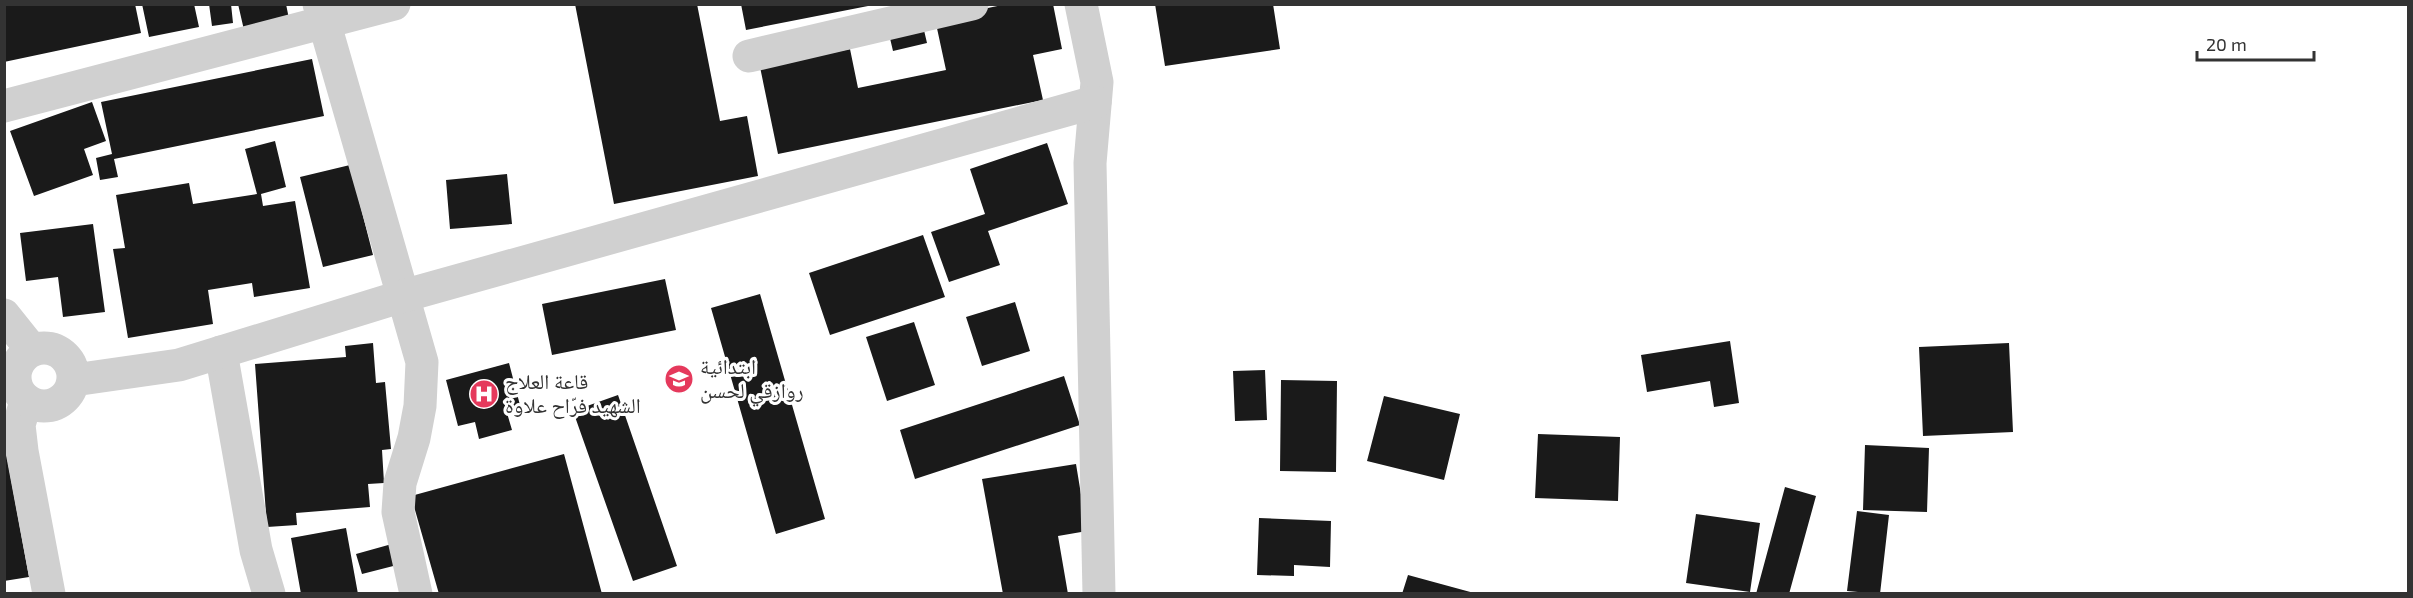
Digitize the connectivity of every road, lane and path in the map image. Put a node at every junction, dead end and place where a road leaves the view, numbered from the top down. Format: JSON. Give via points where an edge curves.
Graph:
{"nodes":[{"id":1,"x":394,"y":4,"type":"edge"},
{"id":2,"x":972,"y":4,"type":"edge"},
{"id":3,"x":1081,"y":4,"type":"edge"},
{"id":4,"x":322,"y":13,"type":"edge"},
{"id":5,"x":749,"y":56,"type":"dead end"},
{"id":6,"x":1095,"y":102,"type":"junction"},
{"id":7,"x":4,"y":106,"type":"edge"},
{"id":8,"x":403,"y":296,"type":"junction"},
{"id":9,"x":4,"y":315,"type":"edge"},
{"id":10,"x":32,"y":350,"type":"junction"},
{"id":11,"x":221,"y":352,"type":"junction"},
{"id":12,"x":74,"y":380,"type":"junction"},
{"id":13,"x":26,"y":401,"type":"junction"},
{"id":14,"x":49,"y":594,"type":"edge"},
{"id":15,"x":269,"y":594,"type":"edge"},
{"id":16,"x":416,"y":594,"type":"edge"},
{"id":17,"x":1099,"y":594,"type":"edge"}],
"edges":[{"from":1,"to":4,"type":"street"},
{"from":2,"to":5,"type":"street"},
{"from":3,"to":6,"type":"street","via":[[1097,82]]},
{"from":4,"to":7,"type":"street"},
{"from":4,"to":8,"type":"street"},
{"from":6,"to":8,"type":"street"},
{"from":6,"to":17,"type":"street","via":[[1090,163]]},
{"from":8,"to":11,"type":"street"},
{"from":8,"to":16,"type":"street","via":[[422,363],[420,406],[400,483],[398,512]]},
{"from":9,"to":10,"type":"street"},
{"from":10,"to":12,"type":"street","via":[[52,349],[61,353],[73,370]]},
{"from":10,"to":13,"type":"street","via":[[23,356],[14,374],[15,384]]},
{"from":11,"to":12,"type":"street","via":[[179,365]]},
{"from":11,"to":15,"type":"street","via":[[256,550]]},
{"from":12,"to":13,"type":"street","via":[[56,405],[35,406]]},
{"from":13,"to":14,"type":"street","via":[[19,425],[22,451]]}]}
